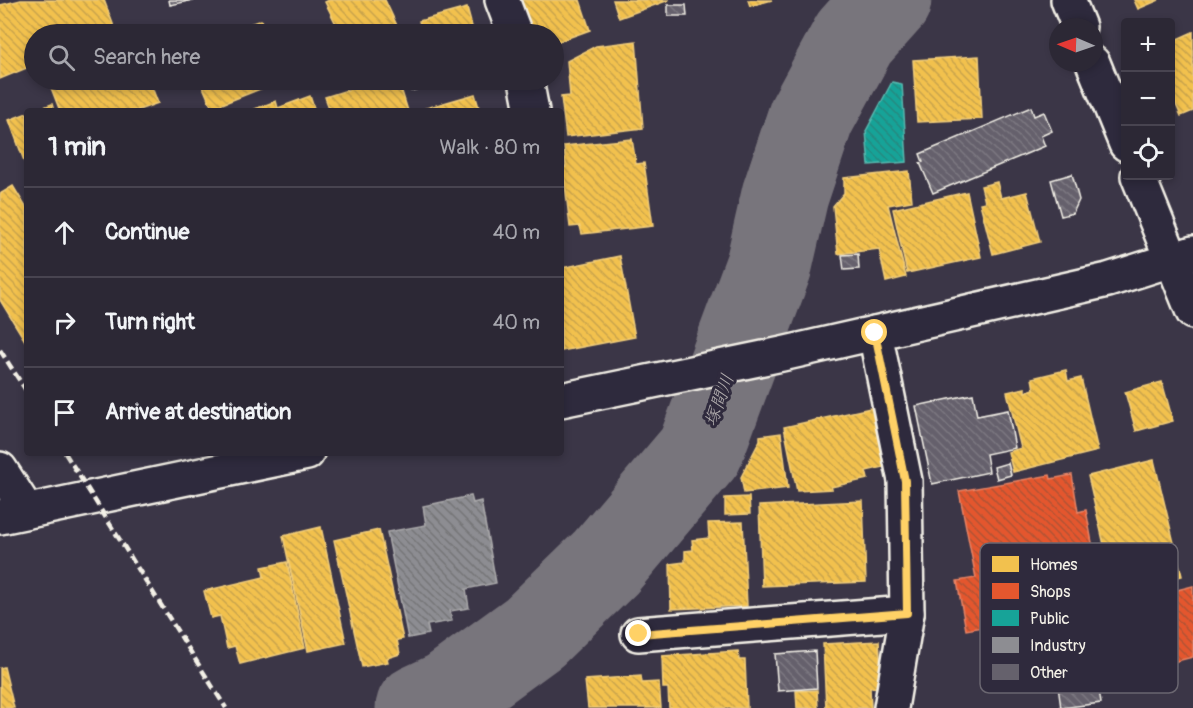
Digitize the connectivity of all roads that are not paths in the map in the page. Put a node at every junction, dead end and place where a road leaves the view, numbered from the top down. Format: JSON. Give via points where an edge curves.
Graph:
{"nodes":[{"id":1,"x":502,"y":0,"type":"edge"},
{"id":2,"x":1068,"y":0,"type":"edge"},
{"id":3,"x":1075,"y":18,"type":"edge"},
{"id":4,"x":511,"y":24,"type":"edge"},
{"id":5,"x":1097,"y":72,"type":"edge"},
{"id":6,"x":528,"y":90,"type":"edge"},
{"id":7,"x":531,"y":108,"type":"edge"},
{"id":8,"x":1121,"y":134,"type":"edge"},
{"id":9,"x":1140,"y":180,"type":"edge"},
{"id":10,"x":1182,"y":258,"type":"edge"},
{"id":11,"x":1193,"y":312,"type":"edge"},
{"id":12,"x":875,"y":333,"type":"junction"},
{"id":13,"x":564,"y":399,"type":"edge"},
{"id":14,"x":293,"y":456,"type":"edge"},
{"id":15,"x":0,"y":469,"type":"edge"},
{"id":16,"x":14,"y":514,"type":"edge"},
{"id":17,"x":907,"y":613,"type":"junction"},
{"id":18,"x":639,"y":634,"type":"dead end"},
{"id":19,"x":891,"y":708,"type":"edge"}],
"edges":[{"from":1,"to":4,"type":"street"},
{"from":2,"to":3,"type":"street"},
{"from":5,"to":8,"type":"street"},
{"from":6,"to":7,"type":"street"},
{"from":9,"to":10,"type":"street"},
{"from":10,"to":11,"type":"street"},
{"from":10,"to":12,"type":"street","via":[[1108,280]]},
{"from":12,"to":13,"type":"street"},
{"from":12,"to":17,"type":"street","via":[[905,481]]},
{"from":14,"to":16,"type":"street"},
{"from":15,"to":16,"type":"street"},
{"from":17,"to":18,"type":"street"},
{"from":17,"to":19,"type":"street"}]}
